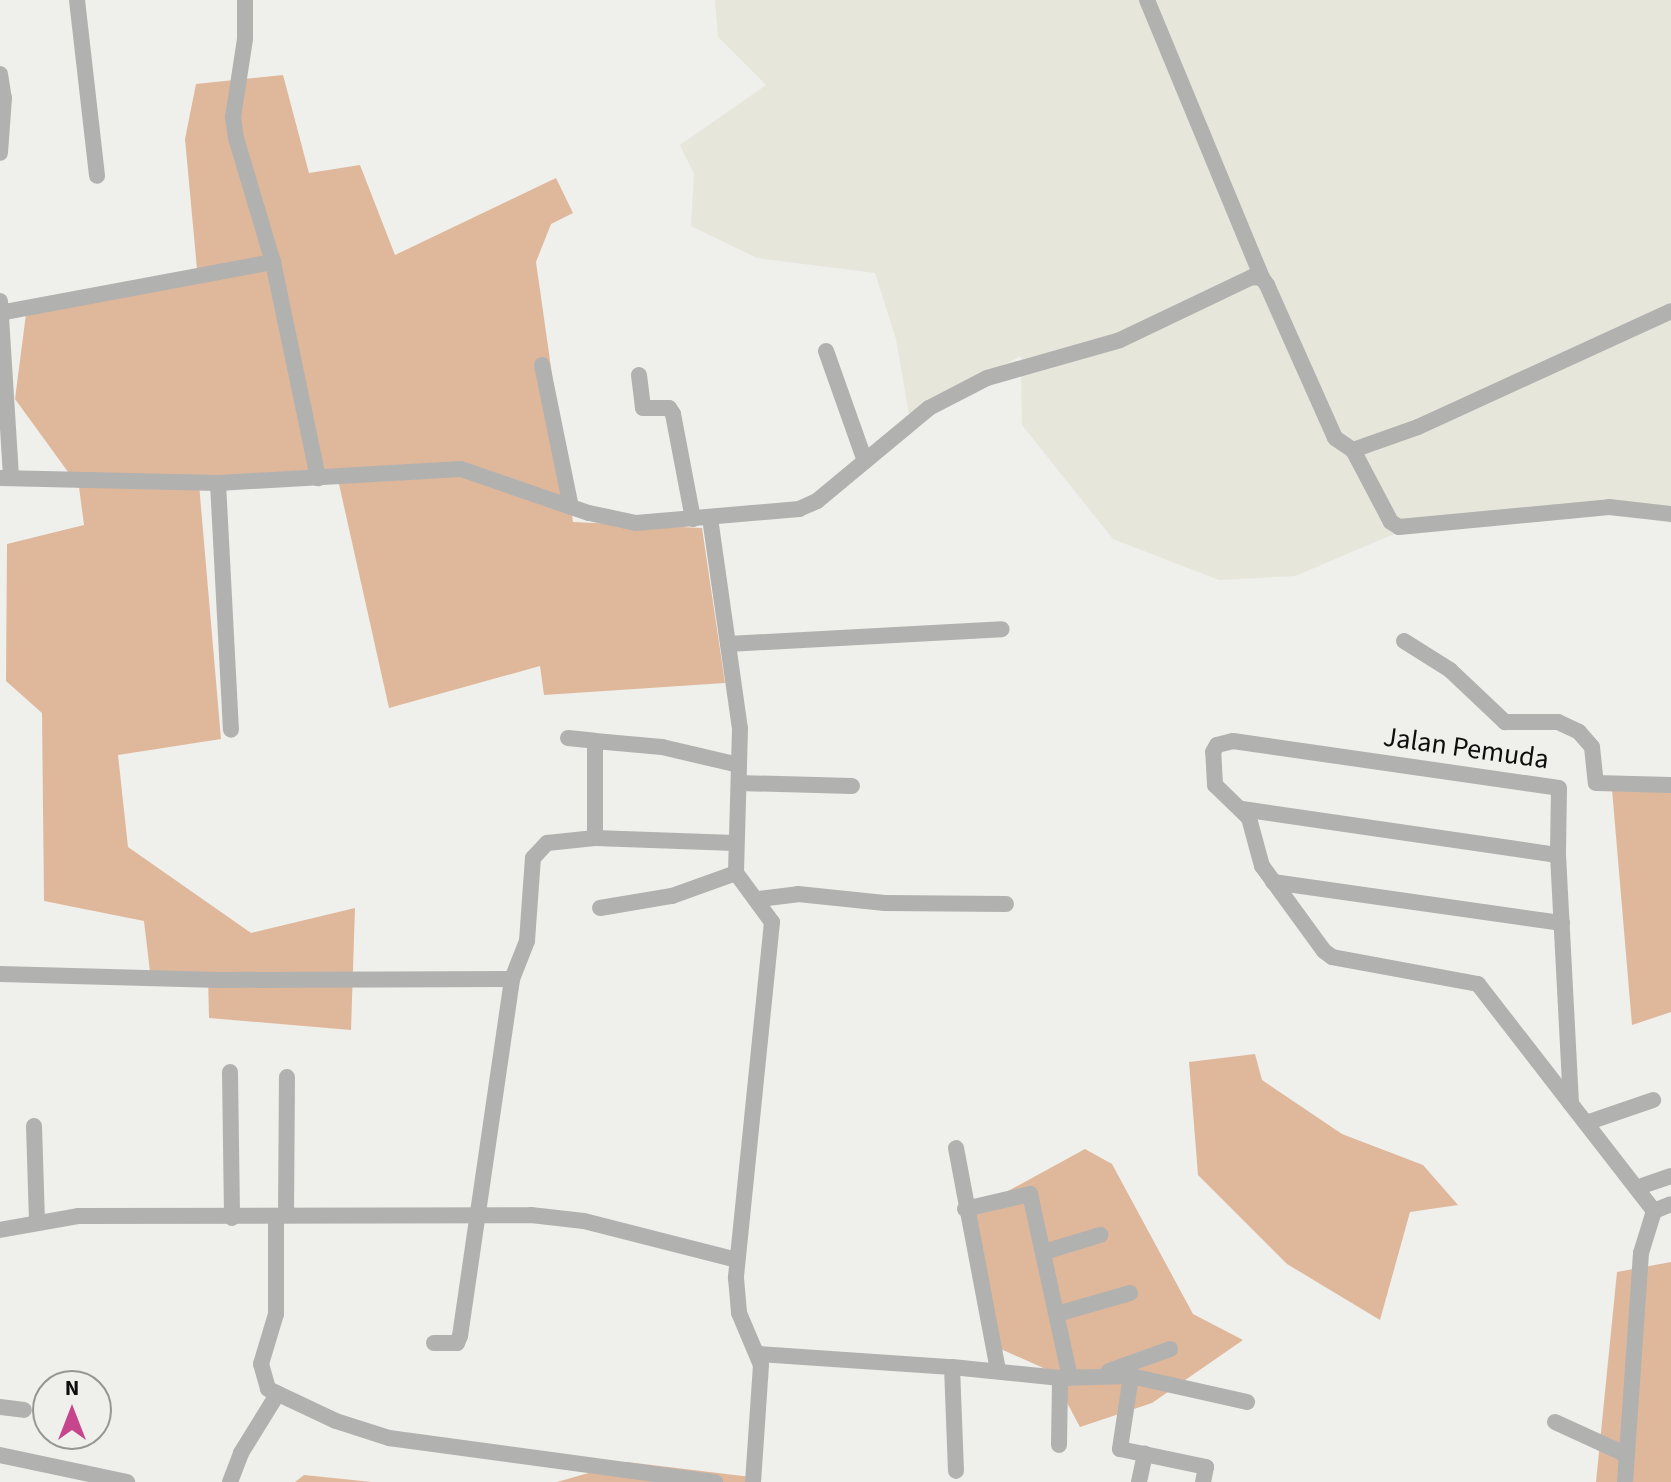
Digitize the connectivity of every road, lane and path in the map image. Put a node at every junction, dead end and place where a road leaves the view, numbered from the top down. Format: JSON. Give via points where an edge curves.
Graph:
{"nodes":[{"id":1,"x":77,"y":0,"type":"edge"},
{"id":2,"x":245,"y":0,"type":"edge"},
{"id":3,"x":1147,"y":0,"type":"edge"},
{"id":4,"x":0,"y":74,"type":"edge"},
{"id":5,"x":0,"y":153,"type":"edge"},
{"id":6,"x":97,"y":176,"type":"dead end"},
{"id":7,"x":273,"y":262,"type":"junction"},
{"id":8,"x":1262,"y":278,"type":"junction"},
{"id":9,"x":0,"y":301,"type":"edge"},
{"id":10,"x":1671,"y":311,"type":"edge"},
{"id":11,"x":0,"y":313,"type":"edge"},
{"id":12,"x":826,"y":351,"type":"dead end"},
{"id":13,"x":542,"y":365,"type":"dead end"},
{"id":14,"x":639,"y":375,"type":"dead end"},
{"id":15,"x":1353,"y":450,"type":"junction"},
{"id":16,"x":865,"y":461,"type":"junction"},
{"id":17,"x":6,"y":478,"type":"edge"},
{"id":18,"x":318,"y":478,"type":"junction"},
{"id":19,"x":218,"y":483,"type":"junction"},
{"id":20,"x":571,"y":507,"type":"junction"},
{"id":21,"x":1671,"y":514,"type":"edge"},
{"id":22,"x":710,"y":518,"type":"junction"},
{"id":23,"x":693,"y":519,"type":"junction"},
{"id":24,"x":1002,"y":629,"type":"dead end"},
{"id":25,"x":1404,"y":641,"type":"dead end"},
{"id":26,"x":728,"y":644,"type":"junction"},
{"id":27,"x":231,"y":730,"type":"dead end"},
{"id":28,"x":568,"y":738,"type":"dead end"},
{"id":29,"x":595,"y":741,"type":"junction"},
{"id":30,"x":739,"y":765,"type":"junction"},
{"id":31,"x":739,"y":783,"type":"junction"},
{"id":32,"x":1671,"y":785,"type":"edge"},
{"id":33,"x":852,"y":786,"type":"dead end"},
{"id":34,"x":1242,"y":809,"type":"junction"},
{"id":35,"x":595,"y":838,"type":"junction"},
{"id":36,"x":735,"y":843,"type":"junction"},
{"id":37,"x":1558,"y":855,"type":"junction"},
{"id":38,"x":736,"y":873,"type":"junction"},
{"id":39,"x":1273,"y":882,"type":"junction"},
{"id":40,"x":759,"y":899,"type":"junction"},
{"id":41,"x":1006,"y":904,"type":"dead end"},
{"id":42,"x":600,"y":908,"type":"dead end"},
{"id":43,"x":1562,"y":923,"type":"junction"},
{"id":44,"x":0,"y":974,"type":"edge"},
{"id":45,"x":512,"y":979,"type":"junction"},
{"id":46,"x":230,"y":1072,"type":"dead end"},
{"id":47,"x":287,"y":1077,"type":"dead end"},
{"id":48,"x":1653,"y":1100,"type":"dead end"},
{"id":49,"x":1571,"y":1104,"type":"junction"},
{"id":50,"x":1586,"y":1123,"type":"junction"},
{"id":51,"x":34,"y":1126,"type":"dead end"},
{"id":52,"x":956,"y":1148,"type":"dead end"},
{"id":53,"x":1671,"y":1176,"type":"edge"},
{"id":54,"x":1639,"y":1187,"type":"junction"},
{"id":55,"x":1671,"y":1204,"type":"edge"},
{"id":56,"x":965,"y":1209,"type":"junction"},
{"id":57,"x":1654,"y":1211,"type":"junction"},
{"id":58,"x":481,"y":1214,"type":"junction"},
{"id":59,"x":281,"y":1216,"type":"junction"},
{"id":60,"x":232,"y":1218,"type":"junction"},
{"id":61,"x":37,"y":1222,"type":"junction"},
{"id":62,"x":0,"y":1230,"type":"edge"},
{"id":63,"x":1100,"y":1235,"type":"dead end"},
{"id":64,"x":1044,"y":1252,"type":"junction"},
{"id":65,"x":737,"y":1260,"type":"junction"},
{"id":66,"x":1130,"y":1293,"type":"dead end"},
{"id":67,"x":1057,"y":1314,"type":"junction"},
{"id":68,"x":434,"y":1343,"type":"dead end"},
{"id":69,"x":1170,"y":1349,"type":"dead end"},
{"id":70,"x":759,"y":1354,"type":"junction"},
{"id":71,"x":952,"y":1367,"type":"junction"},
{"id":72,"x":998,"y":1371,"type":"junction"},
{"id":73,"x":1100,"y":1374,"type":"junction"},
{"id":74,"x":1131,"y":1376,"type":"junction"},
{"id":75,"x":1065,"y":1378,"type":"junction"},
{"id":76,"x":278,"y":1393,"type":"junction"},
{"id":77,"x":1247,"y":1402,"type":"dead end"},
{"id":78,"x":0,"y":1407,"type":"edge"},
{"id":79,"x":24,"y":1410,"type":"dead end"},
{"id":80,"x":1555,"y":1422,"type":"dead end"},
{"id":81,"x":1059,"y":1445,"type":"dead end"},
{"id":82,"x":1145,"y":1454,"type":"junction"},
{"id":83,"x":0,"y":1455,"type":"edge"},
{"id":84,"x":1627,"y":1455,"type":"junction"},
{"id":85,"x":956,"y":1471,"type":"dead end"},
{"id":86,"x":127,"y":1482,"type":"edge"},
{"id":87,"x":230,"y":1482,"type":"edge"},
{"id":88,"x":715,"y":1482,"type":"edge"},
{"id":89,"x":753,"y":1482,"type":"edge"},
{"id":90,"x":1139,"y":1482,"type":"edge"},
{"id":91,"x":1203,"y":1482,"type":"edge"},
{"id":92,"x":1625,"y":1482,"type":"edge"}],
"edges":[{"from":1,"to":6,"type":"street"},
{"from":2,"to":7,"type":"street","via":[[233,117]]},
{"from":3,"to":8,"type":"street"},
{"from":4,"to":5,"type":"street"},
{"from":7,"to":11,"type":"street"},
{"from":7,"to":18,"type":"street"},
{"from":8,"to":15,"type":"street","via":[[1327,424],[1341,445]]},
{"from":8,"to":16,"type":"street","via":[[1244,281],[1120,340],[987,378],[929,408]]},
{"from":9,"to":11,"type":"street"},
{"from":10,"to":15,"type":"street","via":[[1418,427]]},
{"from":11,"to":17,"type":"street"},
{"from":12,"to":16,"type":"street"},
{"from":13,"to":20,"type":"street"},
{"from":14,"to":23,"type":"street","via":[[643,408],[669,408],[673,414]]},
{"from":15,"to":21,"type":"street","via":[[1391,522],[1399,527],[1609,507]]},
{"from":16,"to":22,"type":"street","via":[[808,506]]},
{"from":17,"to":19,"type":"street"},
{"from":18,"to":19,"type":"street"},
{"from":18,"to":20,"type":"street","via":[[461,469]]},
{"from":19,"to":27,"type":"street"},
{"from":20,"to":23,"type":"street","via":[[636,523]]},
{"from":22,"to":23,"type":"street"},
{"from":22,"to":26,"type":"street"},
{"from":24,"to":26,"type":"street"},
{"from":25,"to":32,"type":"street","via":[[1450,670],[1505,722],[1558,722],[1579,732],[1592,747],[1596,783]]},
{"from":26,"to":30,"type":"street","via":[[740,729]]},
{"from":28,"to":29,"type":"street"},
{"from":29,"to":30,"type":"street","via":[[662,747]]},
{"from":29,"to":35,"type":"street"},
{"from":30,"to":31,"type":"street"},
{"from":31,"to":33,"type":"street"},
{"from":31,"to":36,"type":"street"},
{"from":34,"to":37,"type":"street"},
{"from":34,"to":37,"type":"street","name":"Jalan Pemuda","via":[[1215,785],[1213,752],[1224,742],[1558,787]]},
{"from":34,"to":39,"type":"street","name":"Jalan Pemuda"},
{"from":35,"to":36,"type":"street"},
{"from":35,"to":45,"type":"street","via":[[547,843],[538,849],[527,941]]},
{"from":36,"to":38,"type":"street"},
{"from":37,"to":43,"type":"street","name":"Jalan Pemuda"},
{"from":38,"to":40,"type":"street","via":[[743,888]]},
{"from":38,"to":42,"type":"street","via":[[713,877],[672,896]]},
{"from":39,"to":43,"type":"street"},
{"from":39,"to":49,"type":"street","name":"Jalan Pemuda","via":[[1292,913],[1332,957],[1478,984]]},
{"from":40,"to":41,"type":"street","via":[[798,894],[885,903]]},
{"from":40,"to":65,"type":"street","via":[[772,922]]},
{"from":43,"to":49,"type":"street","name":"Jalan Pemuda"},
{"from":44,"to":45,"type":"street"},
{"from":45,"to":58,"type":"street"},
{"from":46,"to":60,"type":"street"},
{"from":47,"to":59,"type":"street"},
{"from":48,"to":50,"type":"street"},
{"from":49,"to":50,"type":"street"},
{"from":50,"to":54,"type":"street"},
{"from":51,"to":61,"type":"street"},
{"from":52,"to":56,"type":"street"},
{"from":53,"to":54,"type":"street"},
{"from":54,"to":57,"type":"street"},
{"from":55,"to":57,"type":"street"},
{"from":56,"to":64,"type":"street","via":[[1030,1194]]},
{"from":56,"to":72,"type":"street"},
{"from":57,"to":84,"type":"street","via":[[1640,1263]]},
{"from":58,"to":59,"type":"street"},
{"from":58,"to":65,"type":"street","via":[[584,1221]]},
{"from":58,"to":68,"type":"street","via":[[459,1340]]},
{"from":59,"to":60,"type":"street"},
{"from":59,"to":76,"type":"street","via":[[276,1314],[261,1377]]},
{"from":60,"to":61,"type":"street","via":[[78,1216]]},
{"from":61,"to":62,"type":"street"},
{"from":63,"to":64,"type":"street"},
{"from":64,"to":67,"type":"street"},
{"from":65,"to":70,"type":"street","via":[[739,1313]]},
{"from":66,"to":67,"type":"street"},
{"from":67,"to":75,"type":"street"},
{"from":69,"to":73,"type":"street"},
{"from":70,"to":71,"type":"street"},
{"from":70,"to":89,"type":"street"},
{"from":71,"to":72,"type":"street"},
{"from":71,"to":85,"type":"street"},
{"from":72,"to":75,"type":"street"},
{"from":73,"to":74,"type":"street"},
{"from":73,"to":75,"type":"street"},
{"from":74,"to":77,"type":"street"},
{"from":74,"to":82,"type":"street","via":[[1120,1449]]},
{"from":75,"to":81,"type":"street"},
{"from":76,"to":87,"type":"street","via":[[241,1453]]},
{"from":76,"to":88,"type":"street","via":[[336,1421],[389,1438]]},
{"from":78,"to":79,"type":"street"},
{"from":80,"to":84,"type":"street"},
{"from":82,"to":90,"type":"street"},
{"from":82,"to":91,"type":"street","via":[[1206,1467]]},
{"from":83,"to":86,"type":"street"},
{"from":84,"to":92,"type":"street"}]}
